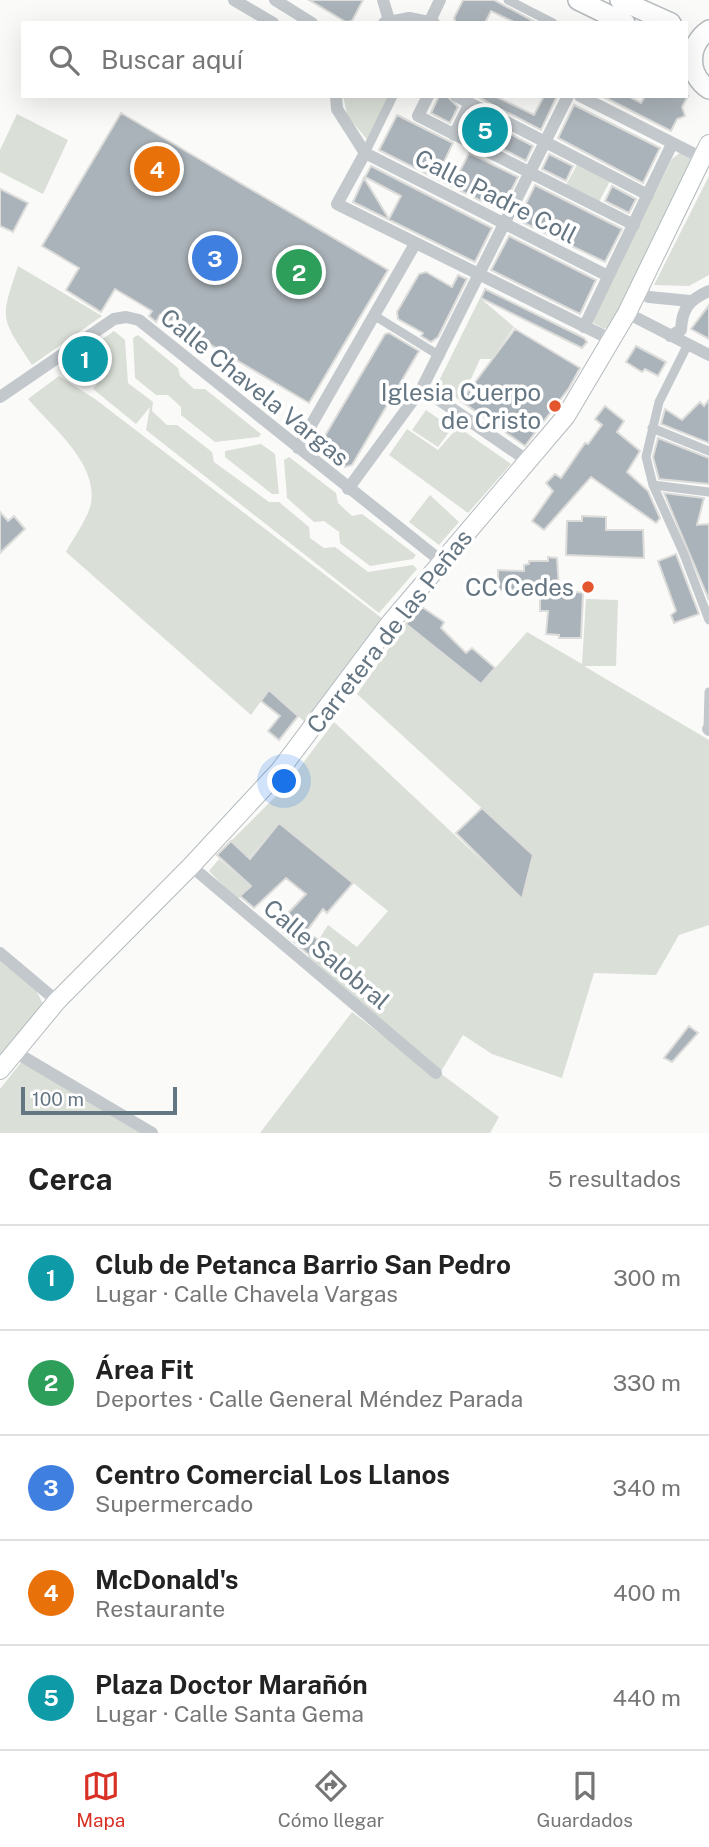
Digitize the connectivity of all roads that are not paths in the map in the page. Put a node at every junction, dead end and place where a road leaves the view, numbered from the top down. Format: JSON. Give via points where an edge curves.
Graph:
{"nodes":[{"id":1,"x":234,"y":0,"type":"edge"},
{"id":2,"x":275,"y":0,"type":"edge"},
{"id":3,"x":383,"y":0,"type":"edge"},
{"id":4,"x":440,"y":0,"type":"edge"},
{"id":5,"x":508,"y":0,"type":"edge"},
{"id":6,"x":578,"y":0,"type":"edge"},
{"id":7,"x":620,"y":0,"type":"edge"},
{"id":8,"x":604,"y":19,"type":"edge"},
{"id":9,"x":270,"y":21,"type":"edge"},
{"id":10,"x":309,"y":21,"type":"edge"},
{"id":11,"x":387,"y":21,"type":"edge"},
{"id":12,"x":426,"y":21,"type":"edge"},
{"id":13,"x":431,"y":21,"type":"edge"},
{"id":14,"x":549,"y":21,"type":"edge"},
{"id":15,"x":667,"y":21,"type":"edge"},
{"id":16,"x":700,"y":30,"type":"edge"},
{"id":17,"x":689,"y":51,"type":"edge"},
{"id":18,"x":708,"y":92,"type":"edge"},
{"id":19,"x":336,"y":98,"type":"edge"},
{"id":20,"x":392,"y":98,"type":"edge"},
{"id":21,"x":427,"y":98,"type":"edge"},
{"id":22,"x":460,"y":98,"type":"edge"},
{"id":23,"x":567,"y":98,"type":"edge"},
{"id":24,"x":584,"y":98,"type":"edge"},
{"id":25,"x":470,"y":103,"type":"junction"},
{"id":26,"x":454,"y":135,"type":"junction"},
{"id":27,"x":546,"y":142,"type":"junction"},
{"id":28,"x":672,"y":144,"type":"junction"},
{"id":29,"x":365,"y":153,"type":"junction"},
{"id":30,"x":707,"y":155,"type":"edge"},
{"id":31,"x":531,"y":172,"type":"junction"},
{"id":32,"x":648,"y":195,"type":"junction"},
{"id":33,"x":506,"y":223,"type":"junction"},
{"id":34,"x":634,"y":225,"type":"junction"},
{"id":35,"x":415,"y":244,"type":"junction"},
{"id":36,"x":480,"y":275,"type":"junction"},
{"id":37,"x":608,"y":276,"type":"junction"},
{"id":38,"x":638,"y":291,"type":"junction"},
{"id":39,"x":709,"y":291,"type":"edge"},
{"id":40,"x":690,"y":301,"type":"junction"},
{"id":41,"x":627,"y":313,"type":"junction"},
{"id":42,"x":374,"y":316,"type":"junction"},
{"id":43,"x":584,"y":327,"type":"junction"},
{"id":44,"x":670,"y":336,"type":"junction"},
{"id":45,"x":612,"y":340,"type":"junction"},
{"id":46,"x":687,"y":346,"type":"junction"},
{"id":47,"x":709,"y":355,"type":"edge"},
{"id":48,"x":440,"y":356,"type":"junction"},
{"id":49,"x":422,"y":388,"type":"junction"},
{"id":50,"x":0,"y":397,"type":"edge"},
{"id":51,"x":652,"y":429,"type":"junction"},
{"id":52,"x":298,"y":448,"type":"junction"},
{"id":53,"x":709,"y":451,"type":"edge"},
{"id":54,"x":528,"y":461,"type":"junction"},
{"id":55,"x":653,"y":485,"type":"junction"},
{"id":56,"x":348,"y":489,"type":"junction"},
{"id":57,"x":709,"y":492,"type":"edge"},
{"id":58,"x":441,"y":561,"type":"junction"},
{"id":59,"x":709,"y":620,"type":"edge"},
{"id":60,"x":709,"y":692,"type":"edge"},
{"id":61,"x":708,"y":729,"type":"edge"},
{"id":62,"x":191,"y":866,"type":"junction"},
{"id":63,"x":0,"y":953,"type":"edge"},
{"id":64,"x":57,"y":1001,"type":"junction"},
{"id":65,"x":15,"y":1052,"type":"junction"},
{"id":66,"x":0,"y":1070,"type":"edge"},
{"id":67,"x":436,"y":1073,"type":"dead end"},
{"id":68,"x":152,"y":1133,"type":"edge"}],
"edges":[{"from":1,"to":9,"type":"street"},
{"from":2,"to":10,"type":"street"},
{"from":3,"to":11,"type":"street"},
{"from":4,"to":13,"type":"street"},
{"from":5,"to":14,"type":"street"},
{"from":6,"to":8,"type":"main road"},
{"from":7,"to":15,"type":"main road"},
{"from":11,"to":12,"type":"street"},
{"from":16,"to":17,"type":"main road"},
{"from":17,"to":18,"type":"main road","via":[[695,75]]},
{"from":19,"to":29,"type":"street","via":[[337,108]]},
{"from":20,"to":29,"type":"street"},
{"from":21,"to":26,"type":"street","via":[[418,116]]},
{"from":22,"to":25,"type":"street"},
{"from":23,"to":27,"type":"street"},
{"from":24,"to":28,"type":"street"},
{"from":25,"to":26,"type":"street"},
{"from":25,"to":27,"type":"street"},
{"from":26,"to":31,"type":"street"},
{"from":27,"to":31,"type":"street"},
{"from":27,"to":32,"type":"street"},
{"from":28,"to":30,"type":"street"},
{"from":28,"to":32,"type":"street"},
{"from":29,"to":33,"type":"street","name":"Calle Padre Coll"},
{"from":29,"to":35,"type":"street","via":[[337,204]]},
{"from":30,"to":38,"type":"main road","name":"Carretera de las Peñas"},
{"from":31,"to":33,"type":"street"},
{"from":31,"to":34,"type":"street"},
{"from":32,"to":34,"type":"street"},
{"from":33,"to":36,"type":"street"},
{"from":33,"to":37,"type":"street","name":"Calle Padre Coll"},
{"from":34,"to":37,"type":"street"},
{"from":35,"to":36,"type":"street"},
{"from":35,"to":42,"type":"street"},
{"from":36,"to":43,"type":"street"},
{"from":36,"to":48,"type":"street"},
{"from":37,"to":43,"type":"street"},
{"from":38,"to":40,"type":"street","via":[[649,297]]},
{"from":38,"to":41,"type":"main road","name":"Carretera de las Peñas"},
{"from":39,"to":40,"type":"street"},
{"from":40,"to":44,"type":"street","via":[[681,314],[681,330]]},
{"from":41,"to":44,"type":"street"},
{"from":41,"to":45,"type":"main road","name":"Carretera de las Peñas"},
{"from":42,"to":48,"type":"street"},
{"from":42,"to":52,"type":"street"},
{"from":43,"to":45,"type":"street"},
{"from":44,"to":46,"type":"street"},
{"from":45,"to":54,"type":"main road","name":"Carretera de las Peñas","via":[[566,416]]},
{"from":46,"to":47,"type":"street"},
{"from":46,"to":51,"type":"street","via":[[659,402]]},
{"from":48,"to":49,"type":"street"},
{"from":49,"to":54,"type":"street"},
{"from":49,"to":56,"type":"street"},
{"from":50,"to":52,"type":"street","name":"Calle Chavela Vargas","via":[[114,319],[126,317],[139,320]]},
{"from":51,"to":53,"type":"street"},
{"from":51,"to":55,"type":"street","via":[[646,457]]},
{"from":52,"to":56,"type":"street","name":"Calle Chavela Vargas"},
{"from":54,"to":58,"type":"main road","name":"Carretera de las Peñas"},
{"from":55,"to":57,"type":"street"},
{"from":55,"to":59,"type":"street"},
{"from":56,"to":58,"type":"street","name":"Calle Chavela Vargas"},
{"from":58,"to":62,"type":"main road","name":"Carretera de las Peñas","via":[[280,771]]},
{"from":60,"to":61,"type":"street"},
{"from":62,"to":64,"type":"main road","name":"Carretera de las Peñas"},
{"from":62,"to":67,"type":"street","name":"Calle Salobral"},
{"from":63,"to":64,"type":"street"},
{"from":64,"to":65,"type":"main road","name":"Carretera de las Peñas"},
{"from":65,"to":66,"type":"main road","name":"Carretera de las Peñas"},
{"from":65,"to":68,"type":"street"}]}
